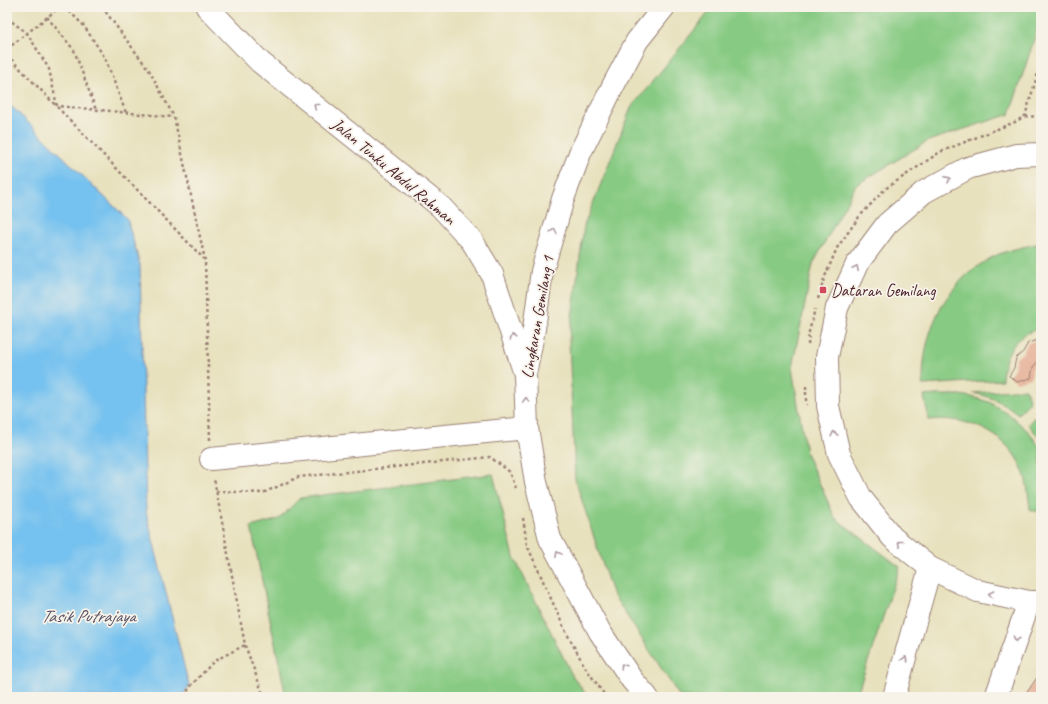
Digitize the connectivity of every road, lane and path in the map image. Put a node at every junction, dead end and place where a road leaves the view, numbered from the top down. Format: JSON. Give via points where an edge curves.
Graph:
{"nodes":[{"id":1,"x":60,"y":7,"type":"edge"},
{"id":2,"x":65,"y":7,"type":"edge"},
{"id":3,"x":102,"y":7,"type":"edge"},
{"id":4,"x":207,"y":7,"type":"edge"},
{"id":5,"x":664,"y":7,"type":"edge"},
{"id":6,"x":7,"y":18,"type":"edge"},
{"id":7,"x":47,"y":18,"type":"junction"},
{"id":8,"x":27,"y":33,"type":"junction"},
{"id":9,"x":7,"y":49,"type":"edge"},
{"id":10,"x":7,"y":55,"type":"edge"},
{"id":11,"x":1041,"y":63,"type":"edge"},
{"id":12,"x":57,"y":106,"type":"junction"},
{"id":13,"x":96,"y":110,"type":"junction"},
{"id":14,"x":126,"y":113,"type":"junction"},
{"id":15,"x":1025,"y":116,"type":"junction"},
{"id":16,"x":174,"y":117,"type":"junction"},
{"id":17,"x":1041,"y":117,"type":"edge"},
{"id":18,"x":1041,"y":154,"type":"edge"},
{"id":19,"x":205,"y":260,"type":"junction"},
{"id":20,"x":818,"y":302,"type":"dead end"},
{"id":21,"x":815,"y":309,"type":"dead end"},
{"id":22,"x":808,"y":347,"type":"dead end"},
{"id":23,"x":525,"y":374,"type":"junction"},
{"id":24,"x":806,"y":385,"type":"dead end"},
{"id":25,"x":808,"y":408,"type":"dead end"},
{"id":26,"x":528,"y":428,"type":"junction"},
{"id":27,"x":211,"y":459,"type":"junction"},
{"id":28,"x":216,"y":491,"type":"junction"},
{"id":29,"x":518,"y":494,"type":"dead end"},
{"id":30,"x":523,"y":516,"type":"dead end"},
{"id":31,"x":930,"y":568,"type":"junction"},
{"id":32,"x":1035,"y":602,"type":"edge"},
{"id":33,"x":244,"y":643,"type":"junction"},
{"id":34,"x":185,"y":697,"type":"edge"},
{"id":35,"x":264,"y":697,"type":"edge"},
{"id":36,"x":606,"y":697,"type":"edge"},
{"id":37,"x":646,"y":697,"type":"edge"},
{"id":38,"x":894,"y":697,"type":"edge"},
{"id":39,"x":996,"y":697,"type":"edge"}],
"edges":[{"from":1,"to":7,"type":"path"},
{"from":2,"to":14,"type":"path","via":[[84,26],[105,58]]},
{"from":3,"to":16,"type":"path","via":[[149,70]]},
{"from":23,"to":4,"type":"street","name":"Jalan Tunku Abdul Rahman","one_way":true,"via":[[492,274],[472,241],[441,207],[260,62]]},
{"from":23,"to":5,"type":"street","name":"Lingkaran Gemilang 1","one_way":true,"via":[[542,271],[580,153],[637,41]]},
{"from":6,"to":8,"type":"path"},
{"from":7,"to":8,"type":"path"},
{"from":7,"to":13,"type":"path","via":[[74,50]]},
{"from":8,"to":9,"type":"path"},
{"from":8,"to":12,"type":"path","via":[[49,69]]},
{"from":10,"to":12,"type":"path"},
{"from":11,"to":15,"type":"path"},
{"from":12,"to":13,"type":"path"},
{"from":12,"to":19,"type":"path"},
{"from":13,"to":14,"type":"path"},
{"from":14,"to":16,"type":"path"},
{"from":15,"to":17,"type":"path"},
{"from":15,"to":20,"type":"path","via":[[940,152],[885,189],[859,217],[837,248]]},
{"from":16,"to":19,"type":"path"},
{"from":31,"to":18,"type":"street","one_way":true,"via":[[887,531],[861,498],[839,454],[828,406],[827,357],[837,308],[857,264],[887,224],[924,192],[968,168],[1016,155]]},
{"from":19,"to":27,"type":"path"},
{"from":21,"to":22,"type":"path","via":[[808,332]]},
{"from":26,"to":23,"type":"street","name":"Lingkaran Gemilang 1","one_way":true},
{"from":24,"to":25,"type":"path"},
{"from":26,"to":27,"type":"street"},
{"from":37,"to":26,"type":"street","name":"Lingkaran Gemilang 1","one_way":true,"via":[[600,632],[550,539],[536,482]]},
{"from":27,"to":28,"type":"path"},
{"from":28,"to":29,"type":"path","via":[[263,493],[299,477],[490,457],[510,472]]},
{"from":28,"to":33,"type":"path"},
{"from":30,"to":36,"type":"path","via":[[527,545],[565,630],[585,667]]},
{"from":32,"to":31,"type":"street","one_way":true,"via":[[978,591]]},
{"from":38,"to":31,"type":"street","one_way":true},
{"from":32,"to":39,"type":"street","one_way":true},
{"from":33,"to":34,"type":"path","via":[[245,645],[214,660],[189,688]]},
{"from":33,"to":35,"type":"path"}]}
